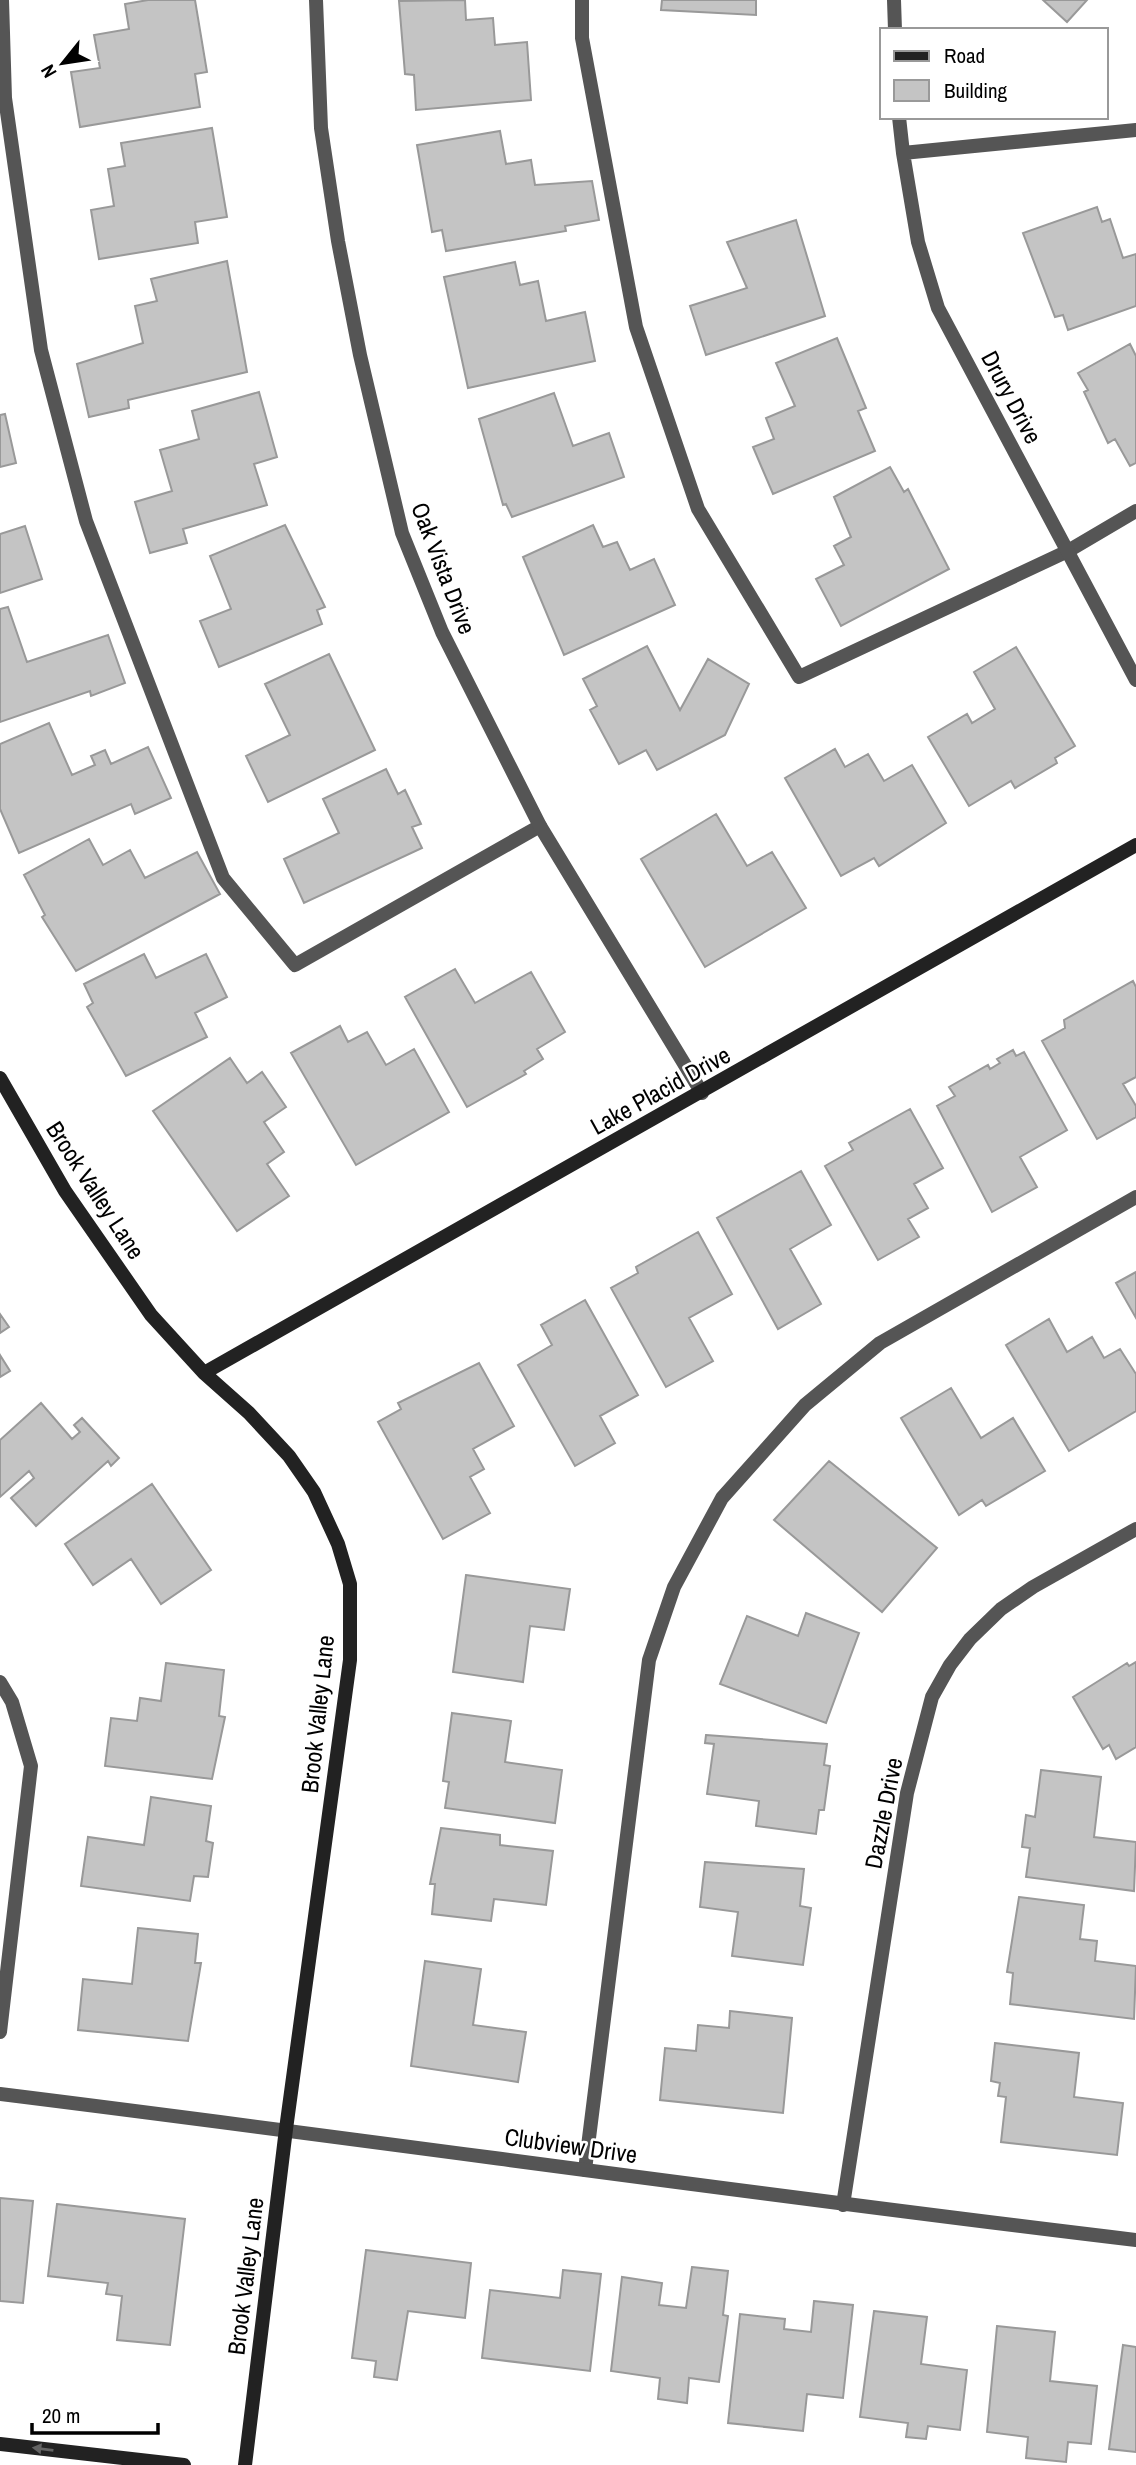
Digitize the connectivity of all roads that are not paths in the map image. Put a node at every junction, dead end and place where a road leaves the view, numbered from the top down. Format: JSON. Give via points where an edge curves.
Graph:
{"nodes":[{"id":1,"x":2,"y":0,"type":"edge"},
{"id":2,"x":316,"y":0,"type":"edge"},
{"id":3,"x":582,"y":0,"type":"edge"},
{"id":4,"x":894,"y":0,"type":"edge"},
{"id":5,"x":895,"y":28,"type":"edge"},
{"id":6,"x":900,"y":119,"type":"edge"},
{"id":7,"x":1136,"y":130,"type":"edge"},
{"id":8,"x":903,"y":153,"type":"junction"},
{"id":9,"x":1136,"y":511,"type":"edge"},
{"id":10,"x":1068,"y":551,"type":"junction"},
{"id":11,"x":1136,"y":680,"type":"edge"},
{"id":12,"x":540,"y":826,"type":"junction"},
{"id":13,"x":1136,"y":845,"type":"edge"},
{"id":14,"x":0,"y":1078,"type":"edge"},
{"id":15,"x":702,"y":1093,"type":"junction"},
{"id":16,"x":1136,"y":1197,"type":"edge"},
{"id":17,"x":204,"y":1373,"type":"junction"},
{"id":18,"x":1136,"y":1529,"type":"edge"},
{"id":19,"x":0,"y":1682,"type":"edge"},
{"id":20,"x":0,"y":2032,"type":"edge"},
{"id":21,"x":0,"y":2094,"type":"edge"},
{"id":22,"x":286,"y":2130,"type":"junction"},
{"id":23,"x":586,"y":2170,"type":"junction"},
{"id":24,"x":842,"y":2205,"type":"junction"},
{"id":25,"x":1136,"y":2240,"type":"edge"},
{"id":26,"x":0,"y":2444,"type":"edge"},
{"id":27,"x":184,"y":2465,"type":"edge"},
{"id":28,"x":245,"y":2465,"type":"edge"}],
"edges":[{"from":1,"to":12,"type":"street","via":[[5,98],[41,350],[86,521],[223,878],[295,964]]},
{"from":2,"to":12,"type":"street","name":"Oak Vista Drive","via":[[321,128],[338,241],[402,533],[443,632]]},
{"from":3,"to":10,"type":"street","via":[[582,38],[636,327],[698,509],[799,677]]},
{"from":4,"to":5,"type":"street"},
{"from":6,"to":8,"type":"street","name":"Drury Drive"},
{"from":7,"to":8,"type":"street"},
{"from":8,"to":10,"type":"street","name":"Drury Drive","via":[[918,242],[939,308]]},
{"from":9,"to":10,"type":"street"},
{"from":10,"to":11,"type":"street","name":"Drury Drive"},
{"from":12,"to":15,"type":"street","name":"Oak Vista Drive"},
{"from":13,"to":15,"type":"street","name":"Lake Placid Drive"},
{"from":14,"to":17,"type":"street","name":"Brook Valley Lane","via":[[65,1191],[151,1315]]},
{"from":15,"to":17,"type":"street","name":"Lake Placid Drive"},
{"from":16,"to":23,"type":"street","via":[[880,1343],[805,1405],[722,1498],[674,1587],[649,1660]]},
{"from":17,"to":22,"type":"street","name":"Brook Valley Lane","via":[[289,1456],[314,1492],[334,1533],[350,1584],[349,1660]]},
{"from":18,"to":24,"type":"street","name":"Dazzle Drive","via":[[1001,1609],[970,1639],[932,1697],[907,1793]]},
{"from":19,"to":20,"type":"street","via":[[12,1702],[31,1766]]},
{"from":21,"to":22,"type":"street","name":"Clubview Drive"},
{"from":22,"to":23,"type":"street","name":"Clubview Drive"},
{"from":22,"to":28,"type":"street","name":"Brook Valley Lane"},
{"from":23,"to":24,"type":"street","name":"Clubview Drive"},
{"from":24,"to":25,"type":"street","name":"Clubview Drive"},
{"from":27,"to":26,"type":"street","one_way":true}]}
